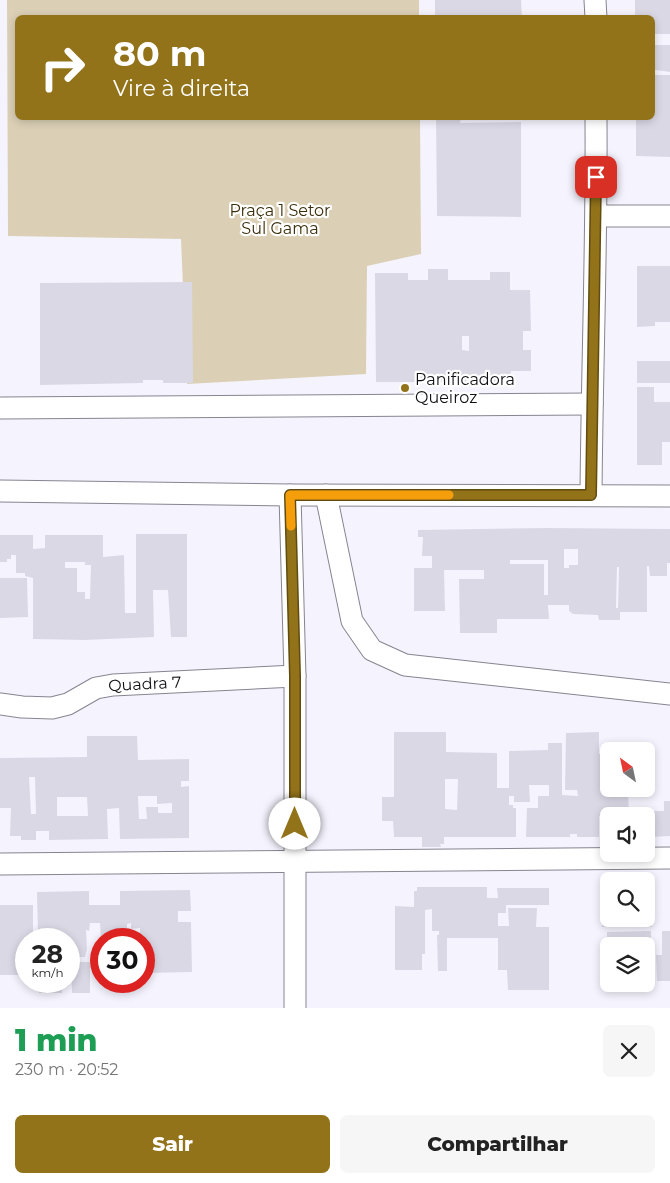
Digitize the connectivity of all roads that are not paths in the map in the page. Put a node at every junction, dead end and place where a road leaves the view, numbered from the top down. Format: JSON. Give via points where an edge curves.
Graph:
{"nodes":[{"id":1,"x":596,"y":0,"type":"edge"},
{"id":2,"x":596,"y":15,"type":"edge"},
{"id":3,"x":596,"y":120,"type":"edge"},
{"id":4,"x":597,"y":216,"type":"junction"},
{"id":5,"x":670,"y":216,"type":"edge"},
{"id":6,"x":592,"y":404,"type":"junction"},
{"id":7,"x":0,"y":408,"type":"edge"},
{"id":8,"x":0,"y":491,"type":"edge"},
{"id":9,"x":290,"y":495,"type":"junction"},
{"id":10,"x":326,"y":495,"type":"junction"},
{"id":11,"x":591,"y":495,"type":"junction"},
{"id":12,"x":670,"y":496,"type":"edge"},
{"id":13,"x":295,"y":676,"type":"junction"},
{"id":14,"x":670,"y":694,"type":"edge"},
{"id":15,"x":0,"y":704,"type":"edge"},
{"id":16,"x":670,"y":858,"type":"edge"},
{"id":17,"x":295,"y":861,"type":"junction"},
{"id":18,"x":0,"y":864,"type":"edge"},
{"id":19,"x":295,"y":1008,"type":"edge"}],
"edges":[{"from":1,"to":2,"type":"street"},
{"from":3,"to":4,"type":"street"},
{"from":4,"to":5,"type":"street"},
{"from":4,"to":6,"type":"street"},
{"from":6,"to":7,"type":"street"},
{"from":6,"to":11,"type":"street"},
{"from":8,"to":9,"type":"street"},
{"from":9,"to":10,"type":"street"},
{"from":9,"to":13,"type":"street"},
{"from":10,"to":11,"type":"street"},
{"from":10,"to":14,"type":"street","via":[[352,621],[372,650],[405,665]]},
{"from":11,"to":12,"type":"street"},
{"from":13,"to":15,"type":"street","name":"Quadra 7","via":[[113,685],[96,688],[68,704],[52,708]]},
{"from":13,"to":17,"type":"street"},
{"from":16,"to":17,"type":"street"},
{"from":17,"to":18,"type":"street"},
{"from":17,"to":19,"type":"street"}]}
